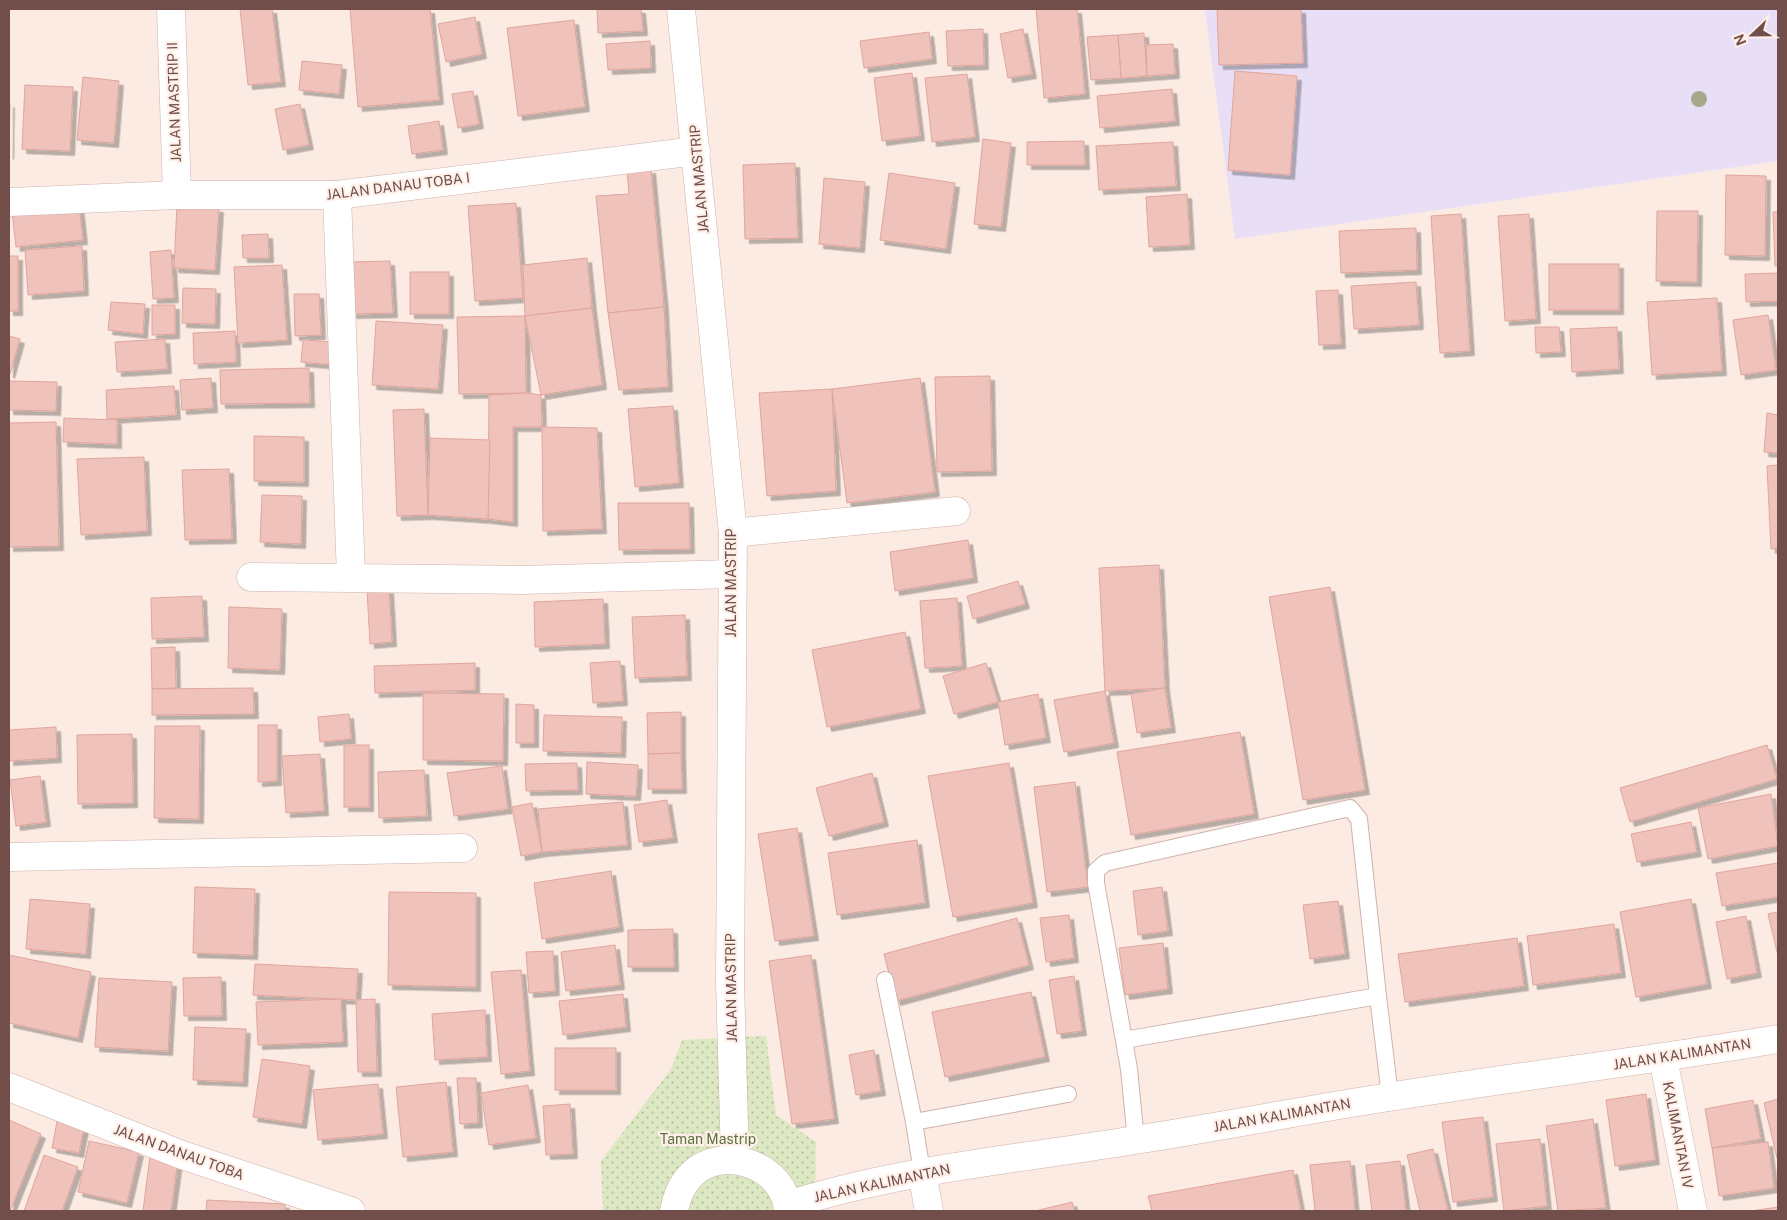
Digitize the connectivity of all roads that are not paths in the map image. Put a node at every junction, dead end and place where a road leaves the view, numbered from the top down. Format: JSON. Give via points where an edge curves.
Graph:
{"nodes":[{"id":1,"x":171,"y":9,"type":"edge"},
{"id":2,"x":681,"y":9,"type":"edge"},
{"id":3,"x":696,"y":150,"type":"junction"},
{"id":4,"x":177,"y":195,"type":"junction"},
{"id":5,"x":337,"y":195,"type":"junction"},
{"id":6,"x":9,"y":202,"type":"edge"},
{"id":7,"x":956,"y":511,"type":"dead end"},
{"id":8,"x":733,"y":533,"type":"junction"},
{"id":9,"x":731,"y":574,"type":"junction"},
{"id":10,"x":351,"y":577,"type":"junction"},
{"id":11,"x":251,"y":578,"type":"dead end"},
{"id":12,"x":463,"y":848,"type":"dead end"},
{"id":13,"x":9,"y":857,"type":"edge"},
{"id":14,"x":885,"y":980,"type":"dead end"},
{"id":15,"x":1378,"y":996,"type":"junction"},
{"id":16,"x":1778,"y":1039,"type":"edge"},
{"id":17,"x":1124,"y":1040,"type":"junction"},
{"id":18,"x":1663,"y":1058,"type":"junction"},
{"id":19,"x":9,"y":1087,"type":"edge"},
{"id":20,"x":1068,"y":1094,"type":"dead end"},
{"id":21,"x":1390,"y":1096,"type":"junction"},
{"id":22,"x":914,"y":1122,"type":"junction"},
{"id":23,"x":1136,"y":1140,"type":"junction"},
{"id":24,"x":735,"y":1159,"type":"junction"},
{"id":25,"x":922,"y":1172,"type":"junction"},
{"id":26,"x":788,"y":1208,"type":"edge"},
{"id":27,"x":351,"y":1211,"type":"edge"},
{"id":28,"x":674,"y":1211,"type":"edge"},
{"id":29,"x":929,"y":1211,"type":"edge"},
{"id":30,"x":1693,"y":1211,"type":"edge"}],
"edges":[{"from":1,"to":4,"type":"main road","name":"JALAN MASTRIP II"},
{"from":2,"to":3,"type":"main road","name":"JALAN MASTRIP"},
{"from":3,"to":5,"type":"main road","name":"JALAN DANAU TOBA I"},
{"from":3,"to":8,"type":"main road","name":"JALAN MASTRIP"},
{"from":4,"to":5,"type":"main road","name":"JALAN DANAU TOBA I"},
{"from":4,"to":6,"type":"main road","name":"JALAN DANAU TOBA I"},
{"from":5,"to":10,"type":"main road"},
{"from":7,"to":8,"type":"main road"},
{"from":8,"to":9,"type":"main road","name":"JALAN MASTRIP"},
{"from":9,"to":10,"type":"main road","via":[[522,580]]},
{"from":9,"to":24,"type":"main road","name":"JALAN MASTRIP","via":[[730,983]]},
{"from":10,"to":11,"type":"main road"},
{"from":12,"to":13,"type":"main road"},
{"from":14,"to":22,"type":"lane"},
{"from":15,"to":17,"type":"lane"},
{"from":15,"to":17,"type":"lane","via":[[1359,819],[1350,808],[1110,861],[1099,868],[1096,882]]},
{"from":15,"to":21,"type":"lane"},
{"from":16,"to":18,"type":"main road","name":"JALAN KALIMANTAN"},
{"from":17,"to":23,"type":"lane"},
{"from":18,"to":21,"type":"main road","name":"JALAN KALIMANTAN"},
{"from":18,"to":30,"type":"main road","name":"KALIMANTAN IV"},
{"from":19,"to":27,"type":"main road","name":"JALAN DANAU TOBA","via":[[182,1155]]},
{"from":20,"to":22,"type":"lane"},
{"from":21,"to":23,"type":"main road","name":"JALAN KALIMANTAN"},
{"from":22,"to":25,"type":"lane"},
{"from":23,"to":25,"type":"main road","name":"JALAN KALIMANTAN"},
{"from":24,"to":26,"type":"main road","via":[[759,1167],[777,1182]]},
{"from":24,"to":28,"type":"main road","via":[[712,1162],[693,1173],[679,1191]]},
{"from":25,"to":26,"type":"main road","name":"JALAN KALIMANTAN","via":[[829,1192]]},
{"from":25,"to":29,"type":"main road"}]}
